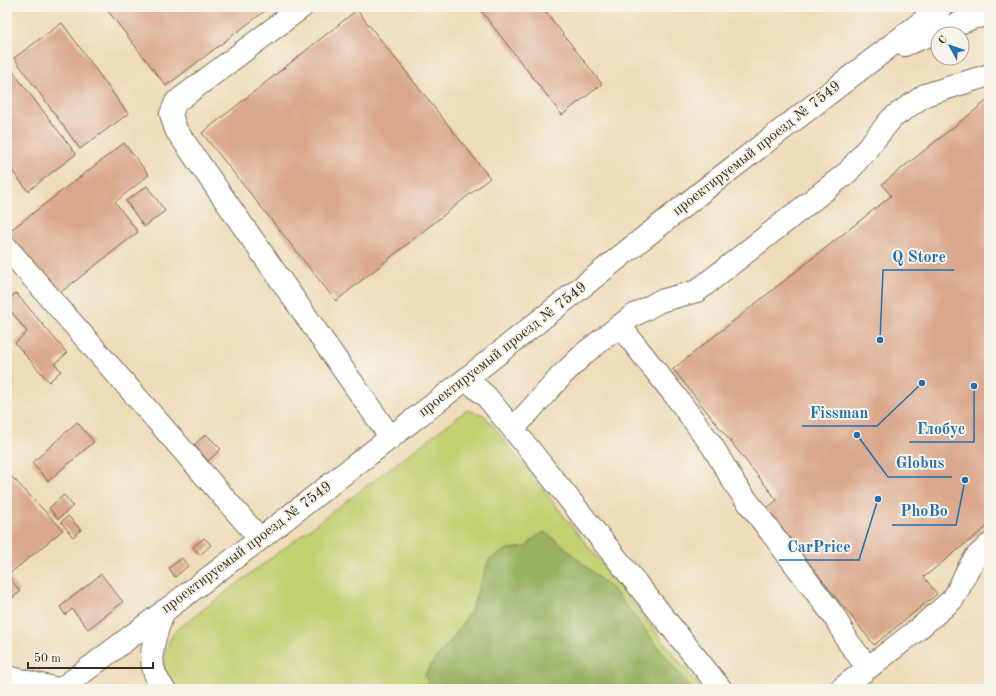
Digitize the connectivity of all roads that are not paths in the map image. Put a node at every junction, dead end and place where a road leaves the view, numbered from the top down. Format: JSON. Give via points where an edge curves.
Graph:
{"nodes":[{"id":1,"x":302,"y":7,"type":"edge"},
{"id":2,"x":941,"y":7,"type":"edge"},
{"id":3,"x":989,"y":15,"type":"edge"},
{"id":4,"x":876,"y":56,"type":"junction"},
{"id":5,"x":989,"y":75,"type":"edge"},
{"id":6,"x":7,"y":248,"type":"edge"},
{"id":7,"x":620,"y":326,"type":"junction"},
{"id":8,"x":466,"y":379,"type":"junction"},
{"id":9,"x":513,"y":429,"type":"junction"},
{"id":10,"x":391,"y":438,"type":"junction"},
{"id":11,"x":260,"y":539,"type":"junction"},
{"id":12,"x":989,"y":545,"type":"edge"},
{"id":13,"x":164,"y":611,"type":"junction"},
{"id":14,"x":868,"y":668,"type":"junction"},
{"id":15,"x":7,"y":677,"type":"edge"},
{"id":16,"x":58,"y":689,"type":"edge"},
{"id":17,"x":62,"y":689,"type":"edge"},
{"id":18,"x":164,"y":689,"type":"edge"},
{"id":19,"x":721,"y":689,"type":"edge"},
{"id":20,"x":841,"y":689,"type":"edge"}],
"edges":[{"from":1,"to":10,"type":"street","via":[[176,102],[171,114],[176,130]]},
{"from":2,"to":4,"type":"street","name":"проектируемый проезд № 7549"},
{"from":3,"to":4,"type":"street","via":[[972,18]]},
{"from":4,"to":8,"type":"street","name":"проектируемый проезд № 7549"},
{"from":5,"to":7,"type":"street","via":[[925,95],[892,118],[848,172],[697,291],[660,301]]},
{"from":6,"to":11,"type":"street"},
{"from":7,"to":9,"type":"street","via":[[586,352],[563,374]]},
{"from":7,"to":14,"type":"street","via":[[713,447],[736,486],[834,616],[849,643]]},
{"from":8,"to":9,"type":"street","via":[[486,396]]},
{"from":8,"to":10,"type":"street","name":"проектируемый проезд № 7549"},
{"from":9,"to":19,"type":"street"},
{"from":10,"to":11,"type":"street","name":"проектируемый проезд № 7549"},
{"from":11,"to":13,"type":"street","name":"проектируемый проезд № 7549"},
{"from":12,"to":14,"type":"street","via":[[968,569],[953,599]]},
{"from":13,"to":17,"type":"street","name":"проектируемый проезд № 7549"},
{"from":13,"to":18,"type":"street","via":[[154,639],[152,662],[155,675]]},
{"from":14,"to":20,"type":"street"},
{"from":15,"to":16,"type":"street"}]}
